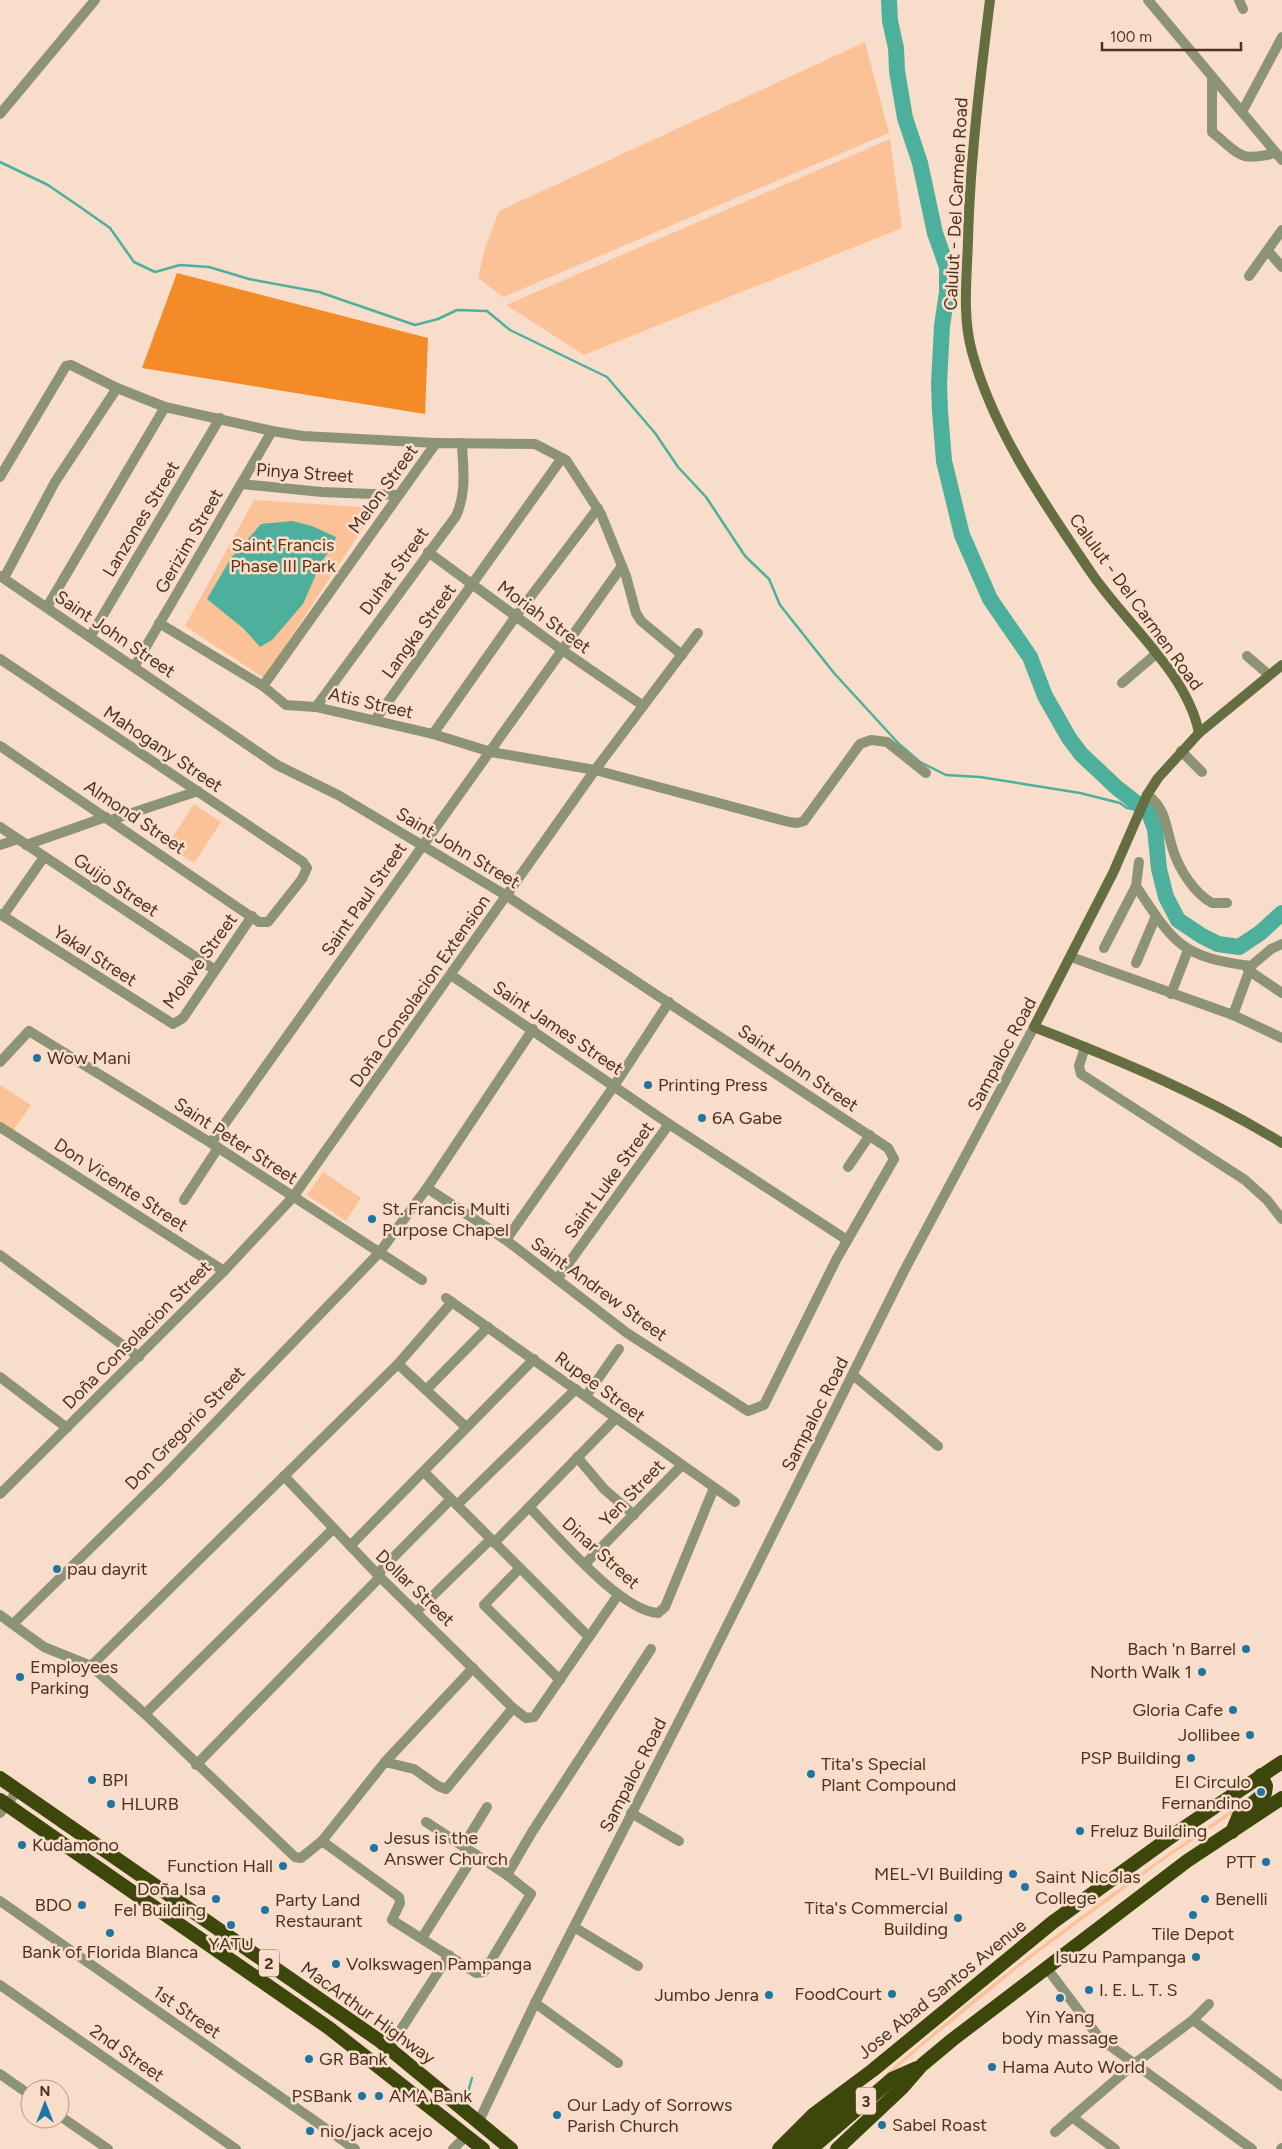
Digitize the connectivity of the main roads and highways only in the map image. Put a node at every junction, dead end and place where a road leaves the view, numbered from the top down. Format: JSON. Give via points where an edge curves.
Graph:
{"nodes":[{"id":1,"x":990,"y":0,"type":"edge"},
{"id":2,"x":1282,"y":665,"type":"edge"},
{"id":3,"x":1200,"y":733,"type":"junction"},
{"id":4,"x":1282,"y":1143,"type":"edge"},
{"id":5,"x":1282,"y":1762,"type":"edge"},
{"id":6,"x":1261,"y":1775,"type":"junction"},
{"id":7,"x":0,"y":1778,"type":"edge"},
{"id":8,"x":1282,"y":1798,"type":"edge"},
{"id":9,"x":2,"y":1806,"type":"edge"},
{"id":10,"x":1232,"y":1832,"type":"junction"},
{"id":11,"x":922,"y":2065,"type":"junction"},
{"id":12,"x":873,"y":2070,"type":"junction"},
{"id":13,"x":811,"y":2143,"type":"edge"},
{"id":14,"x":483,"y":2149,"type":"edge"},
{"id":15,"x":511,"y":2149,"type":"edge"},
{"id":16,"x":779,"y":2149,"type":"edge"},
{"id":17,"x":794,"y":2149,"type":"edge"},
{"id":18,"x":837,"y":2149,"type":"edge"}],
"edges":[{"from":1,"to":3,"type":"main road","name":"Calulut - Del Carmen Road","via":[[978,91],[968,218],[967,317],[972,352],[1010,444],[1101,588],[1156,654],[1190,705]]},
{"from":2,"to":3,"type":"main road","name":"Sampaloc Road"},
{"from":3,"to":4,"type":"main road","name":"Sampaloc Road","via":[[1160,774],[1146,797],[1113,873],[1034,1028],[1178,1087]]},
{"from":5,"to":6,"type":"highway","name":"Jose Abad Santos Avenue","number":"3"},
{"from":6,"to":10,"type":"highway","via":[[1265,1793],[1240,1813]]},
{"from":6,"to":12,"type":"highway","name":"Jose Abad Santos Avenue","number":"3","via":[[1053,1922]]},
{"from":7,"to":15,"type":"highway","name":"MacArthur Highway","number":"2","via":[[389,2048]]},
{"from":8,"to":10,"type":"highway","number":"3"},
{"from":9,"to":14,"type":"highway","name":"MacArthur Highway","number":"2","via":[[310,2014],[464,2138]]},
{"from":10,"to":11,"type":"highway","number":"3","via":[[1187,1861]]},
{"from":11,"to":13,"type":"highway","number":"3","via":[[892,2079]]},
{"from":11,"to":18,"type":"highway","number":"3"},
{"from":12,"to":13,"type":"highway","number":"3"},
{"from":12,"to":16,"type":"highway","name":"Jose Abad Santos Avenue","number":"3","via":[[814,2114]]},
{"from":13,"to":17,"type":"highway","number":"3"}]}
